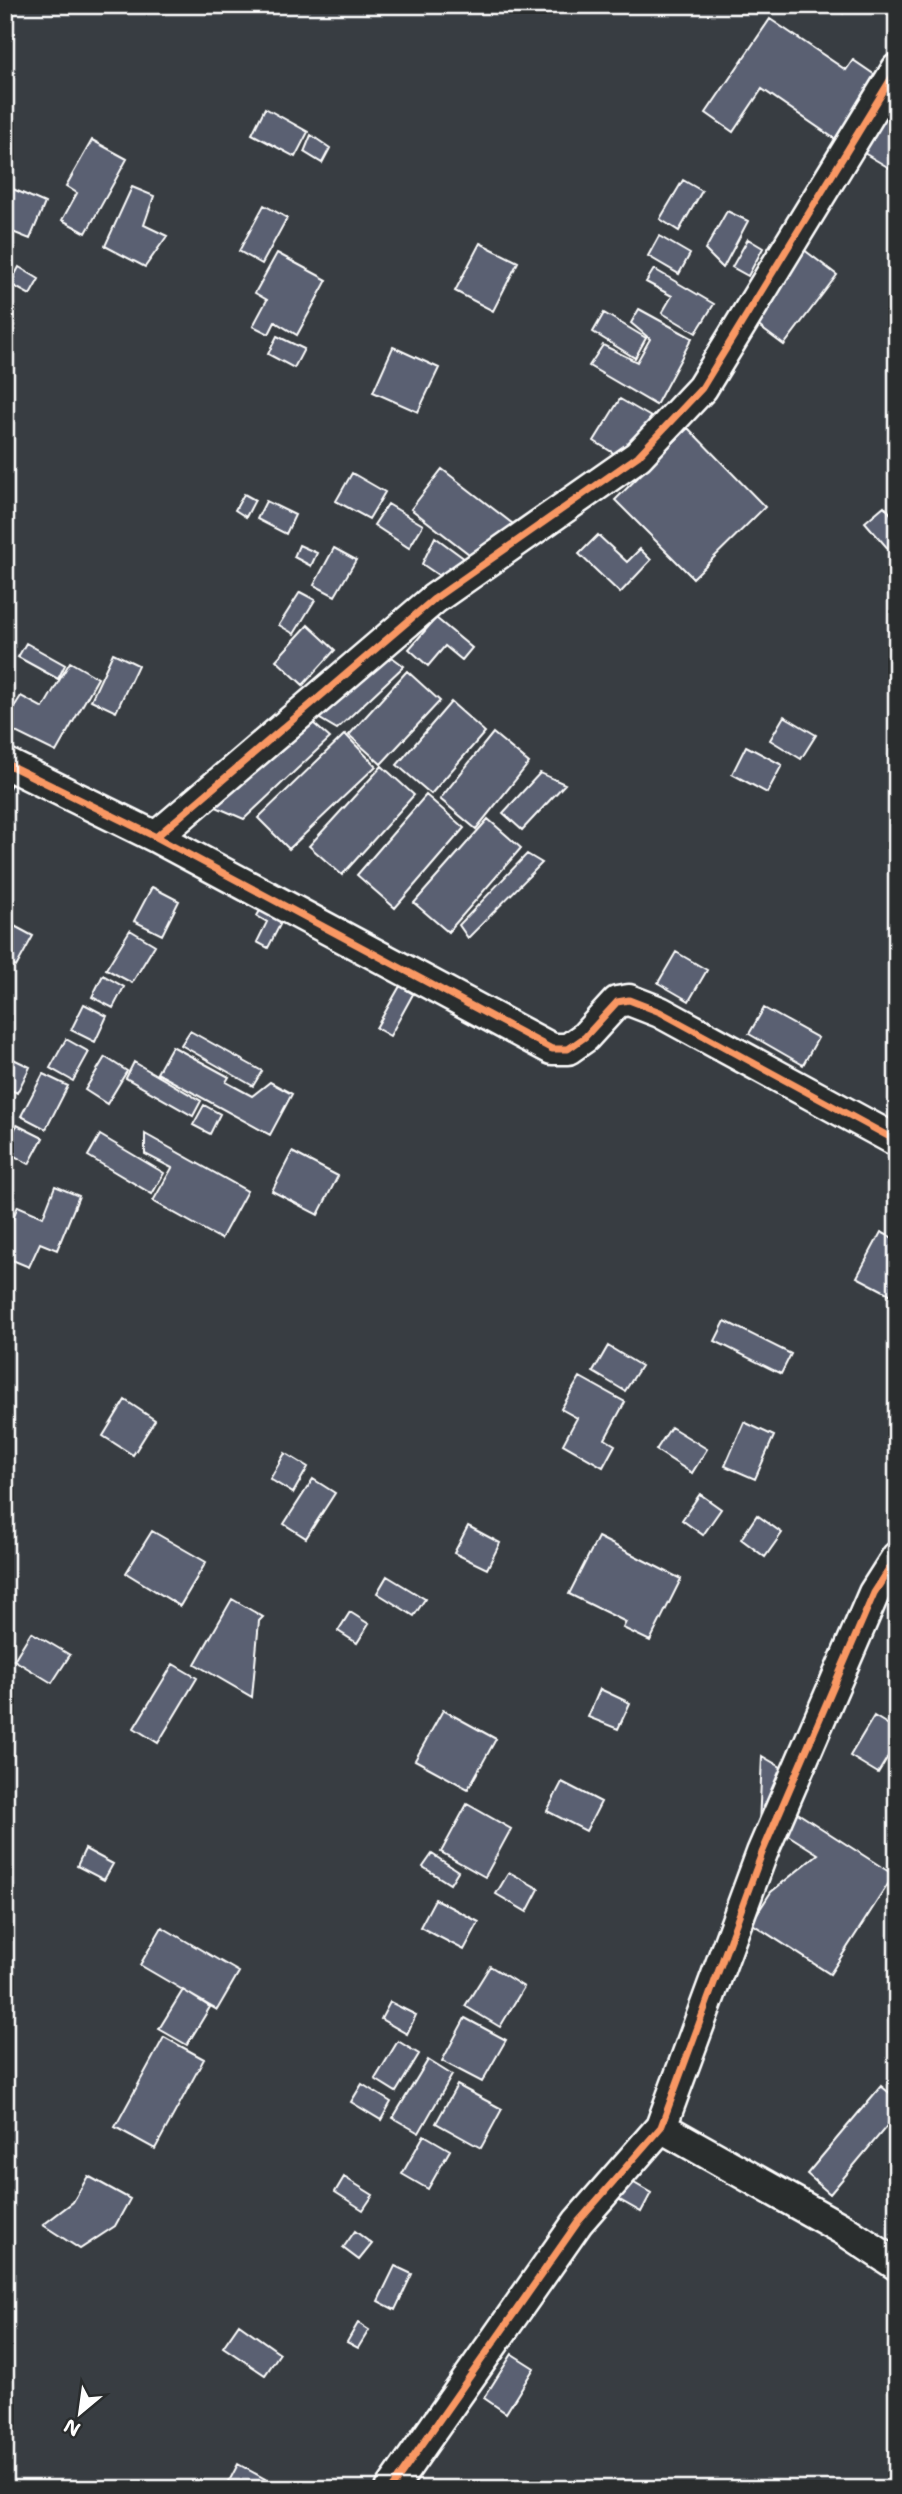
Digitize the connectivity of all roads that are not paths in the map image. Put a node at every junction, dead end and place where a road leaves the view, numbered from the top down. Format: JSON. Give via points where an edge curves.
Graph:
{"nodes":[{"id":1,"x":897,"y":69,"type":"edge"},
{"id":2,"x":5,"y":763,"type":"edge"},
{"id":3,"x":156,"y":837,"type":"junction"},
{"id":4,"x":897,"y":1141,"type":"edge"},
{"id":5,"x":897,"y":1557,"type":"edge"},
{"id":6,"x":661,"y":2127,"type":"junction"},
{"id":7,"x":897,"y":2265,"type":"edge"},
{"id":8,"x":391,"y":2489,"type":"edge"}],
"edges":[{"from":1,"to":3,"type":"street","via":[[702,388],[638,456],[434,599]]},
{"from":2,"to":3,"type":"street"},
{"from":3,"to":4,"type":"street","via":[[552,1049],[568,1049],[617,1002],[629,1000],[660,1012]]},
{"from":5,"to":6,"type":"street","via":[[874,1592],[762,1853]]},
{"from":6,"to":7,"type":"street","via":[[845,2230]]},
{"from":6,"to":8,"type":"street","via":[[578,2222]]}]}
